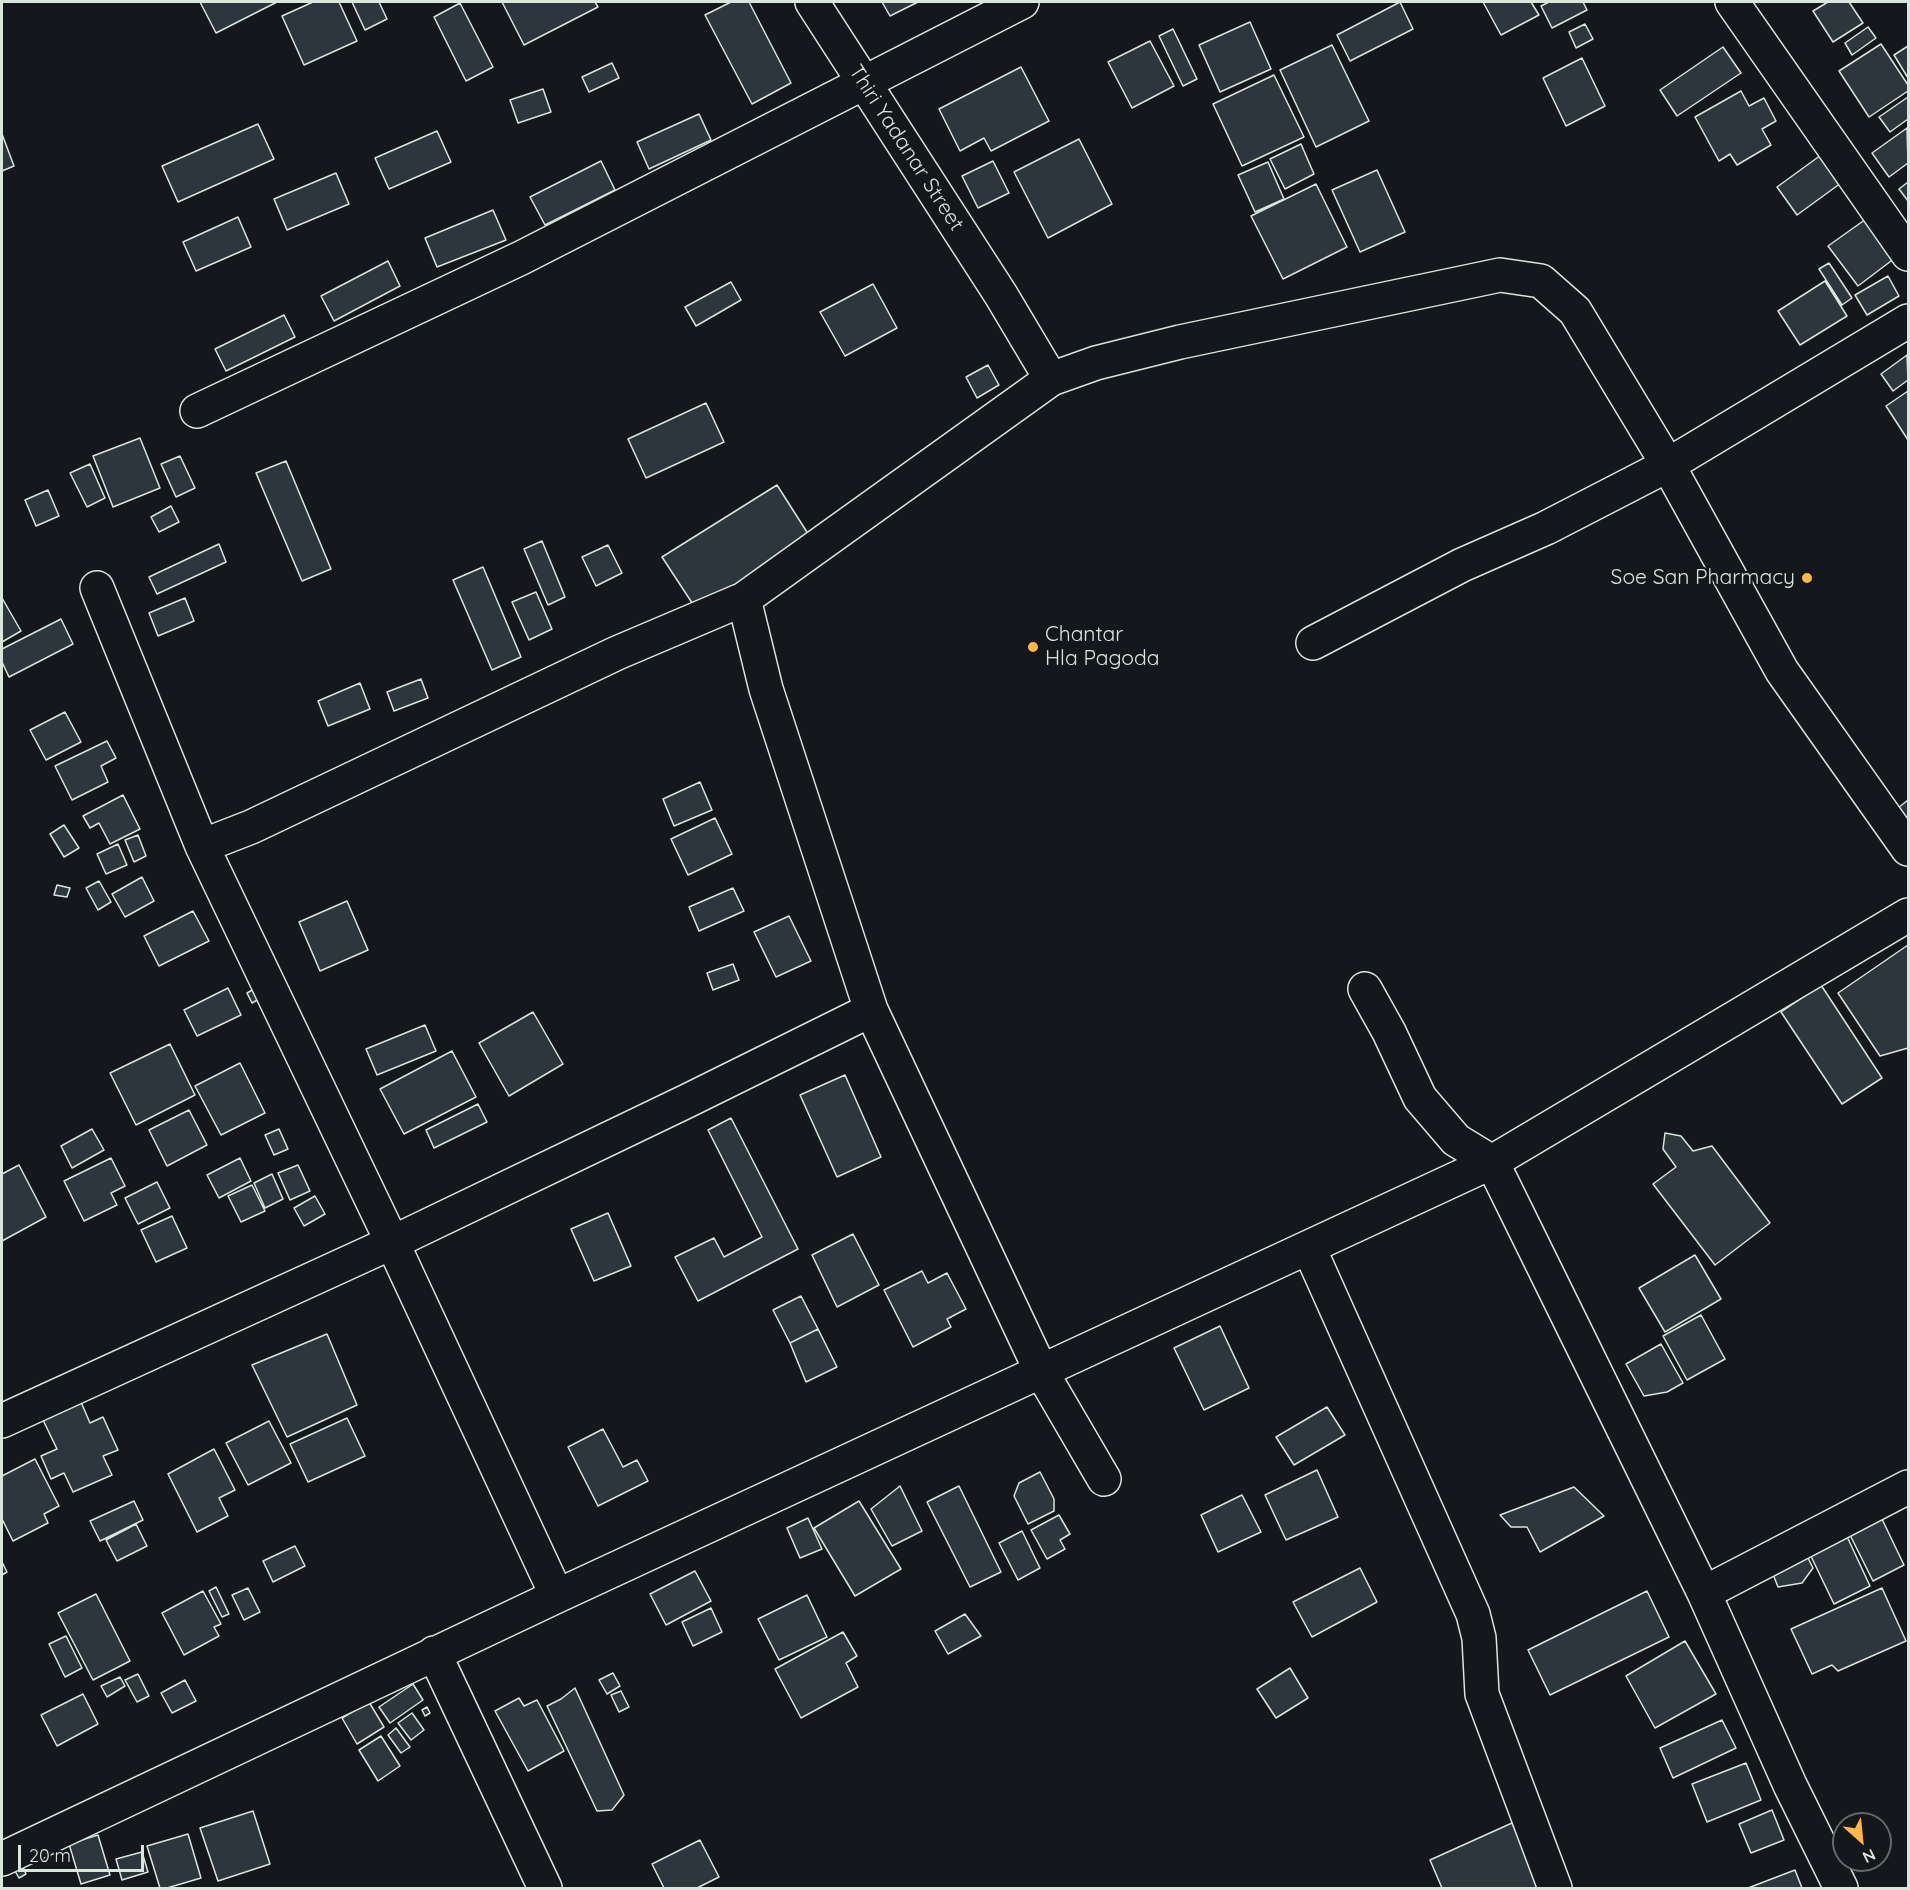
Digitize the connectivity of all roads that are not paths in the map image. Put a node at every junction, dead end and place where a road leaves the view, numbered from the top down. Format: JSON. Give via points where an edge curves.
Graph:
{"nodes":[{"id":1,"x":812,"y":2,"type":"edge"},
{"id":2,"x":1022,"y":2,"type":"edge"},
{"id":3,"x":1732,"y":2,"type":"edge"},
{"id":4,"x":863,"y":82,"type":"junction"},
{"id":5,"x":1908,"y":254,"type":"edge"},
{"id":6,"x":1908,"y":321,"type":"edge"},
{"id":7,"x":1051,"y":379,"type":"junction"},
{"id":8,"x":197,"y":411,"type":"dead end"},
{"id":9,"x":1668,"y":465,"type":"junction"},
{"id":10,"x":97,"y":588,"type":"dead end"},
{"id":11,"x":744,"y":599,"type":"junction"},
{"id":12,"x":1314,"y":644,"type":"dead end"},
{"id":13,"x":202,"y":846,"type":"junction"},
{"id":14,"x":1908,"y":849,"type":"edge"},
{"id":15,"x":1908,"y":915,"type":"edge"},
{"id":16,"x":1365,"y":989,"type":"dead end"},
{"id":17,"x":870,"y":1010,"type":"junction"},
{"id":18,"x":1492,"y":1162,"type":"junction"},
{"id":19,"x":392,"y":1242,"type":"junction"},
{"id":20,"x":1309,"y":1248,"type":"junction"},
{"id":21,"x":1041,"y":1371,"type":"junction"},
{"id":22,"x":2,"y":1421,"type":"edge"},
{"id":23,"x":1104,"y":1479,"type":"dead end"},
{"id":24,"x":1908,"y":1487,"type":"edge"},
{"id":25,"x":1704,"y":1593,"type":"junction"},
{"id":26,"x":557,"y":1596,"type":"junction"},
{"id":27,"x":434,"y":1653,"type":"junction"},
{"id":28,"x":2,"y":1859,"type":"edge"},
{"id":29,"x":545,"y":1888,"type":"edge"},
{"id":30,"x":1555,"y":1888,"type":"edge"},
{"id":31,"x":1841,"y":1888,"type":"edge"}],
"edges":[{"from":1,"to":4,"type":"street","name":"Thiri Yadanar Street"},
{"from":2,"to":4,"type":"street"},
{"from":3,"to":5,"type":"street"},
{"from":4,"to":7,"type":"street","name":"Thiri Yadanar Street"},
{"from":4,"to":8,"type":"street","via":[[521,258]]},
{"from":6,"to":9,"type":"street"},
{"from":7,"to":9,"type":"street","via":[[1180,342],[1500,275],[1541,281],[1575,311]]},
{"from":7,"to":11,"type":"street"},
{"from":9,"to":12,"type":"street","via":[[1546,528],[1462,565]]},
{"from":9,"to":14,"type":"street","via":[[1782,671]]},
{"from":10,"to":13,"type":"street"},
{"from":11,"to":13,"type":"street","via":[[617,653],[251,827]]},
{"from":11,"to":17,"type":"street","via":[[766,688]]},
{"from":13,"to":19,"type":"street"},
{"from":15,"to":18,"type":"street"},
{"from":16,"to":18,"type":"street","via":[[1420,1098],[1456,1140]]},
{"from":17,"to":19,"type":"street"},
{"from":17,"to":21,"type":"street"},
{"from":18,"to":20,"type":"street"},
{"from":18,"to":25,"type":"street"},
{"from":19,"to":22,"type":"street"},
{"from":19,"to":26,"type":"street"},
{"from":20,"to":21,"type":"street"},
{"from":20,"to":30,"type":"street","via":[[1473,1614],[1479,1638],[1482,1694]]},
{"from":21,"to":23,"type":"street"},
{"from":21,"to":26,"type":"street"},
{"from":24,"to":25,"type":"street"},
{"from":25,"to":31,"type":"street"},
{"from":26,"to":27,"type":"street"},
{"from":27,"to":28,"type":"street"},
{"from":27,"to":29,"type":"street"}]}
